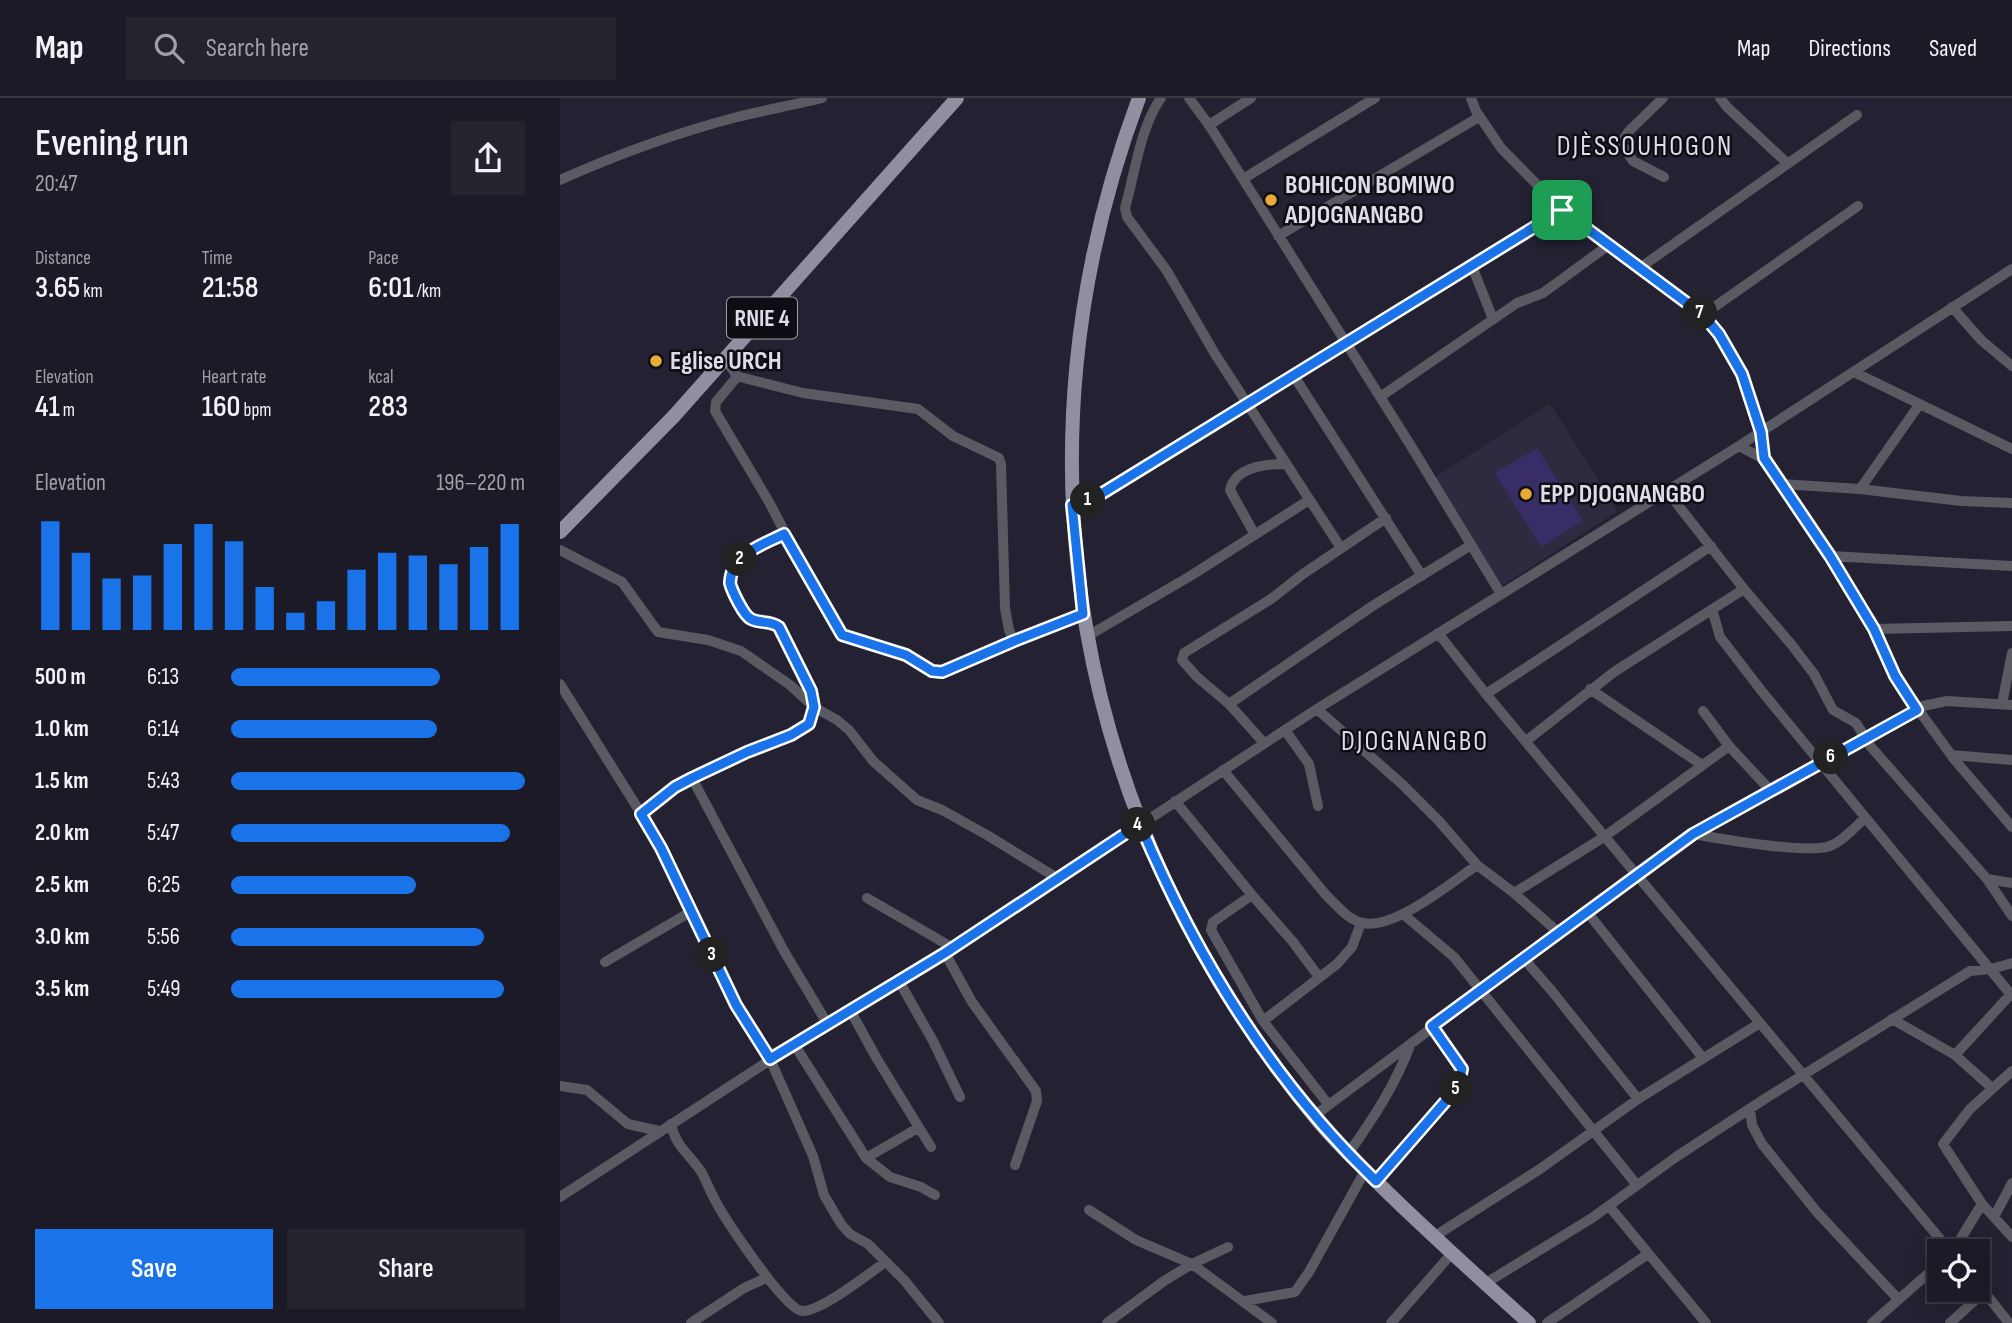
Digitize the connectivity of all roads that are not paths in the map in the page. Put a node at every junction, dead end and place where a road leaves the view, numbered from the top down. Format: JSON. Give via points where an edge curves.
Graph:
{"nodes":[{"id":1,"x":822,"y":98,"type":"edge"},
{"id":2,"x":957,"y":98,"type":"edge"},
{"id":3,"x":1139,"y":98,"type":"edge"},
{"id":4,"x":1161,"y":98,"type":"edge"},
{"id":5,"x":1189,"y":98,"type":"edge"},
{"id":6,"x":1251,"y":98,"type":"edge"},
{"id":7,"x":1375,"y":98,"type":"edge"},
{"id":8,"x":1471,"y":98,"type":"edge"},
{"id":9,"x":1663,"y":98,"type":"edge"},
{"id":10,"x":1720,"y":98,"type":"edge"},
{"id":11,"x":1857,"y":115,"type":"dead end"},
{"id":12,"x":1479,"y":117,"type":"junction"},
{"id":13,"x":1209,"y":125,"type":"junction"},
{"id":14,"x":1787,"y":163,"type":"junction"},
{"id":15,"x":1664,"y":177,"type":"dead end"},
{"id":16,"x":1243,"y":179,"type":"junction"},
{"id":17,"x":560,"y":180,"type":"edge"},
{"id":18,"x":1858,"y":206,"type":"dead end"},
{"id":19,"x":1562,"y":210,"type":"junction"},
{"id":20,"x":1278,"y":236,"type":"junction"},
{"id":21,"x":1610,"y":244,"type":"junction"},
{"id":22,"x":1472,"y":266,"type":"junction"},
{"id":23,"x":1641,"y":267,"type":"junction"},
{"id":24,"x":2012,"y":269,"type":"edge"},
{"id":25,"x":1952,"y":307,"type":"junction"},
{"id":26,"x":1703,"y":315,"type":"junction"},
{"id":27,"x":1493,"y":319,"type":"junction"},
{"id":28,"x":1346,"y":344,"type":"junction"},
{"id":29,"x":725,"y":359,"type":"junction"},
{"id":30,"x":2012,"y":366,"type":"edge"},
{"id":31,"x":1854,"y":372,"type":"junction"},
{"id":32,"x":736,"y":376,"type":"junction"},
{"id":33,"x":1294,"y":376,"type":"junction"},
{"id":34,"x":1380,"y":397,"type":"junction"},
{"id":35,"x":1248,"y":404,"type":"junction"},
{"id":36,"x":1919,"y":405,"type":"junction"},
{"id":37,"x":1761,"y":432,"type":"junction"},
{"id":38,"x":1739,"y":446,"type":"junction"},
{"id":39,"x":2012,"y":449,"type":"edge"},
{"id":40,"x":1764,"y":458,"type":"junction"},
{"id":41,"x":1285,"y":464,"type":"junction"},
{"id":42,"x":1781,"y":484,"type":"junction"},
{"id":43,"x":1860,"y":489,"type":"junction"},
{"id":44,"x":1666,"y":490,"type":"junction"},
{"id":45,"x":1309,"y":500,"type":"junction"},
{"id":46,"x":2012,"y":503,"type":"edge"},
{"id":47,"x":1072,"y":505,"type":"junction"},
{"id":48,"x":1386,"y":518,"type":"junction"},
{"id":49,"x":560,"y":532,"type":"edge"},
{"id":50,"x":784,"y":534,"type":"junction"},
{"id":51,"x":1255,"y":535,"type":"junction"},
{"id":52,"x":1471,"y":545,"type":"junction"},
{"id":53,"x":1710,"y":546,"type":"junction"},
{"id":54,"x":1342,"y":548,"type":"junction"},
{"id":55,"x":560,"y":550,"type":"edge"},
{"id":56,"x":1830,"y":556,"type":"junction"},
{"id":57,"x":2012,"y":566,"type":"edge"},
{"id":58,"x":1422,"y":576,"type":"junction"},
{"id":59,"x":1744,"y":589,"type":"junction"},
{"id":60,"x":1501,"y":594,"type":"junction"},
{"id":61,"x":1712,"y":609,"type":"junction"},
{"id":62,"x":1083,"y":614,"type":"junction"},
{"id":63,"x":2012,"y":626,"type":"edge"},
{"id":64,"x":1874,"y":629,"type":"junction"},
{"id":65,"x":1438,"y":633,"type":"junction"},
{"id":66,"x":1086,"y":638,"type":"junction"},
{"id":67,"x":1014,"y":641,"type":"junction"},
{"id":68,"x":2012,"y":653,"type":"edge"},
{"id":69,"x":560,"y":684,"type":"edge"},
{"id":70,"x":1590,"y":689,"type":"junction"},
{"id":71,"x":1486,"y":694,"type":"junction"},
{"id":72,"x":1229,"y":704,"type":"junction"},
{"id":73,"x":2007,"y":704,"type":"edge"},
{"id":74,"x":814,"y":707,"type":"junction"},
{"id":75,"x":1317,"y":709,"type":"junction"},
{"id":76,"x":1917,"y":710,"type":"junction"},
{"id":77,"x":1703,"y":711,"type":"dead end"},
{"id":78,"x":1285,"y":730,"type":"junction"},
{"id":79,"x":1866,"y":738,"type":"junction"},
{"id":80,"x":1526,"y":741,"type":"junction"},
{"id":81,"x":1264,"y":743,"type":"junction"},
{"id":82,"x":1729,"y":746,"type":"junction"},
{"id":83,"x":1951,"y":755,"type":"junction"},
{"id":84,"x":2012,"y":760,"type":"edge"},
{"id":85,"x":1819,"y":764,"type":"junction"},
{"id":86,"x":1702,"y":765,"type":"junction"},
{"id":87,"x":1223,"y":770,"type":"junction"},
{"id":88,"x":692,"y":778,"type":"junction"},
{"id":89,"x":1770,"y":790,"type":"junction"},
{"id":90,"x":1175,"y":801,"type":"junction"},
{"id":91,"x":1318,"y":806,"type":"dead end"},
{"id":92,"x":641,"y":814,"type":"junction"},
{"id":93,"x":1865,"y":818,"type":"junction"},
{"id":94,"x":1140,"y":824,"type":"junction"},
{"id":95,"x":2012,"y":827,"type":"edge"},
{"id":96,"x":1693,"y":834,"type":"junction"},
{"id":97,"x":1604,"y":837,"type":"junction"},
{"id":98,"x":1477,"y":865,"type":"junction"},
{"id":99,"x":1638,"y":875,"type":"junction"},
{"id":100,"x":1057,"y":878,"type":"junction"},
{"id":101,"x":1987,"y":879,"type":"junction"},
{"id":102,"x":2012,"y":883,"type":"edge"},
{"id":103,"x":1514,"y":893,"type":"junction"},
{"id":104,"x":1252,"y":895,"type":"junction"},
{"id":105,"x":867,"y":898,"type":"dead end"},
{"id":106,"x":692,"y":911,"type":"junction"},
{"id":107,"x":1588,"y":913,"type":"junction"},
{"id":108,"x":1404,"y":914,"type":"junction"},
{"id":109,"x":2012,"y":916,"type":"edge"},
{"id":110,"x":1361,"y":923,"type":"junction"},
{"id":111,"x":1559,"y":933,"type":"junction"},
{"id":112,"x":949,"y":950,"type":"junction"},
{"id":113,"x":1524,"y":959,"type":"junction"},
{"id":114,"x":605,"y":962,"type":"dead end"},
{"id":115,"x":2012,"y":963,"type":"edge"},
{"id":116,"x":1991,"y":970,"type":"junction"},
{"id":117,"x":1318,"y":977,"type":"junction"},
{"id":118,"x":898,"y":981,"type":"junction"},
{"id":119,"x":1482,"y":989,"type":"junction"},
{"id":120,"x":2011,"y":995,"type":"edge"},
{"id":121,"x":850,"y":1010,"type":"junction"},
{"id":122,"x":1892,"y":1020,"type":"junction"},
{"id":123,"x":1263,"y":1021,"type":"junction"},
{"id":124,"x":827,"y":1023,"type":"junction"},
{"id":125,"x":1760,"y":1023,"type":"junction"},
{"id":126,"x":1432,"y":1026,"type":"junction"},
{"id":127,"x":1411,"y":1043,"type":"junction"},
{"id":128,"x":794,"y":1044,"type":"junction"},
{"id":129,"x":1955,"y":1055,"type":"junction"},
{"id":130,"x":1702,"y":1057,"type":"junction"},
{"id":131,"x":770,"y":1059,"type":"junction"},
{"id":132,"x":2012,"y":1071,"type":"edge"},
{"id":133,"x":1805,"y":1076,"type":"junction"},
{"id":134,"x":560,"y":1086,"type":"edge"},
{"id":135,"x":1992,"y":1088,"type":"junction"},
{"id":136,"x":960,"y":1097,"type":"dead end"},
{"id":137,"x":1638,"y":1100,"type":"junction"},
{"id":138,"x":1328,"y":1104,"type":"junction"},
{"id":139,"x":1750,"y":1110,"type":"junction"},
{"id":140,"x":1314,"y":1116,"type":"junction"},
{"id":141,"x":671,"y":1124,"type":"junction"},
{"id":142,"x":918,"y":1128,"type":"junction"},
{"id":143,"x":1595,"y":1131,"type":"junction"},
{"id":144,"x":659,"y":1132,"type":"junction"},
{"id":145,"x":931,"y":1147,"type":"dead end"},
{"id":146,"x":1348,"y":1154,"type":"junction"},
{"id":147,"x":866,"y":1158,"type":"junction"},
{"id":148,"x":1015,"y":1165,"type":"dead end"},
{"id":149,"x":1371,"y":1176,"type":"junction"},
{"id":150,"x":560,"y":1182,"type":"edge"},
{"id":151,"x":2012,"y":1183,"type":"edge"},
{"id":152,"x":1636,"y":1184,"type":"junction"},
{"id":153,"x":563,"y":1195,"type":"edge"},
{"id":154,"x":935,"y":1195,"type":"dead end"},
{"id":155,"x":1982,"y":1204,"type":"junction"},
{"id":156,"x":1609,"y":1206,"type":"junction"},
{"id":157,"x":1089,"y":1210,"type":"dead end"},
{"id":158,"x":1994,"y":1217,"type":"junction"},
{"id":159,"x":1435,"y":1236,"type":"junction"},
{"id":160,"x":2012,"y":1237,"type":"edge"},
{"id":161,"x":1941,"y":1239,"type":"edge"},
{"id":162,"x":1959,"y":1239,"type":"edge"},
{"id":163,"x":1228,"y":1247,"type":"dead end"},
{"id":164,"x":1452,"y":1252,"type":"junction"},
{"id":165,"x":1648,"y":1254,"type":"junction"},
{"id":166,"x":885,"y":1262,"type":"junction"},
{"id":167,"x":1192,"y":1264,"type":"junction"},
{"id":168,"x":1927,"y":1274,"type":"edge"},
{"id":169,"x":766,"y":1278,"type":"junction"},
{"id":170,"x":1486,"y":1283,"type":"junction"},
{"id":171,"x":1990,"y":1298,"type":"edge"},
{"id":172,"x":1898,"y":1299,"type":"junction"},
{"id":173,"x":1245,"y":1301,"type":"junction"},
{"id":174,"x":1969,"y":1302,"type":"edge"},
{"id":175,"x":2010,"y":1321,"type":"edge"},
{"id":176,"x":691,"y":1323,"type":"edge"},
{"id":177,"x":939,"y":1323,"type":"edge"},
{"id":178,"x":1107,"y":1323,"type":"edge"},
{"id":179,"x":1272,"y":1323,"type":"edge"},
{"id":180,"x":1391,"y":1323,"type":"edge"},
{"id":181,"x":1529,"y":1323,"type":"edge"},
{"id":182,"x":1547,"y":1323,"type":"edge"},
{"id":183,"x":1706,"y":1323,"type":"edge"},
{"id":184,"x":1872,"y":1323,"type":"edge"},
{"id":185,"x":1950,"y":1323,"type":"edge"}],
"edges":[{"from":1,"to":17,"type":"street","via":[[678,133]]},
{"from":2,"to":29,"type":"main road","number":"RNIE 4"},
{"from":3,"to":47,"type":"main road","via":[[1097,231],[1082,307],[1073,387]]},
{"from":4,"to":35,"type":"street","via":[[1146,131],[1125,212],[1167,271]]},
{"from":5,"to":13,"type":"street"},
{"from":6,"to":13,"type":"street"},
{"from":7,"to":16,"type":"street"},
{"from":8,"to":12,"type":"street"},
{"from":9,"to":15,"type":"street","via":[[1622,143],[1633,161]]},
{"from":10,"to":14,"type":"street"},
{"from":11,"to":14,"type":"street"},
{"from":12,"to":19,"type":"street","via":[[1501,149]]},
{"from":12,"to":20,"type":"street"},
{"from":13,"to":16,"type":"street"},
{"from":14,"to":23,"type":"street"},
{"from":16,"to":20,"type":"street"},
{"from":18,"to":26,"type":"street"},
{"from":19,"to":21,"type":"street"},
{"from":19,"to":22,"type":"street"},
{"from":20,"to":28,"type":"street"},
{"from":21,"to":23,"type":"street"},
{"from":21,"to":27,"type":"street","via":[[1543,293]]},
{"from":22,"to":27,"type":"street"},
{"from":22,"to":28,"type":"street"},
{"from":23,"to":26,"type":"street"},
{"from":24,"to":25,"type":"street"},
{"from":25,"to":30,"type":"street"},
{"from":25,"to":31,"type":"street"},
{"from":26,"to":37,"type":"street","via":[[1742,374]]},
{"from":27,"to":34,"type":"street"},
{"from":28,"to":33,"type":"street"},
{"from":28,"to":34,"type":"street"},
{"from":29,"to":32,"type":"street"},
{"from":29,"to":49,"type":"main road","number":"RNIE 4"},
{"from":31,"to":36,"type":"street"},
{"from":31,"to":37,"type":"street"},
{"from":32,"to":50,"type":"street","via":[[716,402],[715,411]]},
{"from":32,"to":67,"type":"street","via":[[803,393],[923,411],[953,436],[999,457],[1005,608]]},
{"from":33,"to":35,"type":"street"},
{"from":33,"to":48,"type":"street"},
{"from":34,"to":52,"type":"street"},
{"from":35,"to":41,"type":"street"},
{"from":35,"to":47,"type":"street","via":[[1101,494]]},
{"from":36,"to":39,"type":"street"},
{"from":36,"to":43,"type":"street"},
{"from":37,"to":38,"type":"street"},
{"from":37,"to":40,"type":"street"},
{"from":38,"to":40,"type":"street"},
{"from":38,"to":44,"type":"street"},
{"from":40,"to":42,"type":"street"},
{"from":41,"to":45,"type":"street"},
{"from":41,"to":51,"type":"street","via":[[1254,467],[1230,487]]},
{"from":42,"to":43,"type":"street"},
{"from":42,"to":56,"type":"street"},
{"from":43,"to":46,"type":"street"},
{"from":44,"to":53,"type":"street"},
{"from":44,"to":60,"type":"street"},
{"from":45,"to":51,"type":"street"},
{"from":45,"to":54,"type":"street"},
{"from":47,"to":62,"type":"main road"},
{"from":48,"to":54,"type":"street"},
{"from":48,"to":58,"type":"street"},
{"from":50,"to":67,"type":"street","via":[[845,637],[906,655],[939,673]]},
{"from":50,"to":74,"type":"street","via":[[751,550],[734,565],[730,583],[747,616],[779,627],[809,683]]},
{"from":51,"to":66,"type":"street"},
{"from":52,"to":58,"type":"street"},
{"from":52,"to":60,"type":"street"},
{"from":53,"to":59,"type":"street"},
{"from":53,"to":71,"type":"street"},
{"from":54,"to":72,"type":"street","via":[[1184,653],[1182,660],[1189,670]]},
{"from":55,"to":74,"type":"street","via":[[622,582],[658,632],[741,651]]},
{"from":56,"to":57,"type":"street"},
{"from":56,"to":64,"type":"street"},
{"from":58,"to":72,"type":"street"},
{"from":59,"to":61,"type":"street"},
{"from":59,"to":79,"type":"street","via":[[1814,674],[1833,710],[1856,723]]},
{"from":60,"to":65,"type":"street"},
{"from":61,"to":70,"type":"street"},
{"from":61,"to":85,"type":"street","via":[[1724,643]]},
{"from":62,"to":66,"type":"main road"},
{"from":62,"to":67,"type":"street"},
{"from":63,"to":64,"type":"street"},
{"from":64,"to":76,"type":"street"},
{"from":65,"to":71,"type":"street"},
{"from":65,"to":75,"type":"street"},
{"from":66,"to":94,"type":"main road","via":[[1111,740]]},
{"from":68,"to":73,"type":"street"},
{"from":69,"to":92,"type":"street"},
{"from":70,"to":80,"type":"street"},
{"from":70,"to":86,"type":"street"},
{"from":71,"to":80,"type":"street"},
{"from":72,"to":81,"type":"street"},
{"from":73,"to":76,"type":"street","via":[[1947,701]]},
{"from":74,"to":88,"type":"street","via":[[807,727]]},
{"from":74,"to":100,"type":"street","via":[[849,730],[873,761],[917,800]]},
{"from":75,"to":78,"type":"street"},
{"from":75,"to":98,"type":"street","via":[[1411,794]]},
{"from":76,"to":79,"type":"street"},
{"from":76,"to":83,"type":"street"},
{"from":77,"to":82,"type":"street"},
{"from":78,"to":81,"type":"street"},
{"from":78,"to":91,"type":"street","via":[[1309,764]]},
{"from":79,"to":85,"type":"street"},
{"from":79,"to":101,"type":"street"},
{"from":80,"to":97,"type":"street"},
{"from":81,"to":87,"type":"street"},
{"from":82,"to":86,"type":"street"},
{"from":82,"to":89,"type":"street"},
{"from":83,"to":84,"type":"street"},
{"from":83,"to":95,"type":"street"},
{"from":85,"to":89,"type":"street"},
{"from":85,"to":93,"type":"street"},
{"from":86,"to":97,"type":"street"},
{"from":87,"to":90,"type":"street"},
{"from":87,"to":110,"type":"street","via":[[1326,895]]},
{"from":88,"to":92,"type":"street"},
{"from":88,"to":124,"type":"street"},
{"from":89,"to":96,"type":"street"},
{"from":90,"to":94,"type":"street"},
{"from":90,"to":104,"type":"street"},
{"from":92,"to":106,"type":"street"},
{"from":93,"to":96,"type":"street","via":[[1835,843],[1821,847]]},
{"from":93,"to":116,"type":"street"},
{"from":94,"to":100,"type":"street"},
{"from":94,"to":140,"type":"main road","via":[[1204,956],[1245,1023]]},
{"from":96,"to":99,"type":"street"},
{"from":97,"to":99,"type":"street"},
{"from":97,"to":103,"type":"street"},
{"from":98,"to":103,"type":"street"},
{"from":98,"to":108,"type":"street"},
{"from":99,"to":107,"type":"street"},
{"from":99,"to":125,"type":"street"},
{"from":100,"to":112,"type":"street"},
{"from":101,"to":102,"type":"street"},
{"from":101,"to":109,"type":"street"},
{"from":103,"to":111,"type":"street"},
{"from":104,"to":117,"type":"street"},
{"from":104,"to":123,"type":"street","via":[[1213,922],[1211,930]]},
{"from":105,"to":112,"type":"street"},
{"from":106,"to":114,"type":"street"},
{"from":106,"to":131,"type":"street","via":[[736,1005]]},
{"from":107,"to":111,"type":"street"},
{"from":107,"to":130,"type":"street"},
{"from":108,"to":110,"type":"street","via":[[1388,922]]},
{"from":108,"to":119,"type":"street","via":[[1454,957]]},
{"from":110,"to":117,"type":"street","via":[[1346,955]]},
{"from":111,"to":113,"type":"street"},
{"from":112,"to":118,"type":"street"},
{"from":112,"to":148,"type":"street","via":[[972,1002],[1036,1091],[1037,1101]]},
{"from":113,"to":119,"type":"street"},
{"from":113,"to":137,"type":"street"},
{"from":115,"to":116,"type":"street"},
{"from":116,"to":120,"type":"street"},
{"from":116,"to":122,"type":"street","via":[[1970,971]]},
{"from":117,"to":123,"type":"street"},
{"from":118,"to":121,"type":"street"},
{"from":118,"to":136,"type":"street"},
{"from":119,"to":126,"type":"street"},
{"from":119,"to":143,"type":"street"},
{"from":120,"to":129,"type":"street"},
{"from":121,"to":124,"type":"street"},
{"from":121,"to":142,"type":"street"},
{"from":122,"to":129,"type":"street"},
{"from":122,"to":133,"type":"street"},
{"from":123,"to":138,"type":"street"},
{"from":124,"to":128,"type":"street"},
{"from":125,"to":130,"type":"street"},
{"from":125,"to":133,"type":"street"},
{"from":126,"to":127,"type":"street"},
{"from":126,"to":149,"type":"street","via":[[1462,1069],[1458,1087]]},
{"from":127,"to":138,"type":"street"},
{"from":127,"to":146,"type":"street","via":[[1375,1117]]},
{"from":128,"to":131,"type":"street"},
{"from":128,"to":147,"type":"street"},
{"from":129,"to":135,"type":"street"},
{"from":130,"to":137,"type":"street"},
{"from":131,"to":141,"type":"street"},
{"from":131,"to":166,"type":"street","via":[[813,1156],[824,1195],[850,1234]]},
{"from":132,"to":135,"type":"street"},
{"from":133,"to":139,"type":"street"},
{"from":133,"to":161,"type":"street"},
{"from":134,"to":144,"type":"street","via":[[587,1090],[628,1124]]},
{"from":135,"to":155,"type":"street","via":[[1943,1144]]},
{"from":137,"to":143,"type":"street"},
{"from":138,"to":140,"type":"street"},
{"from":139,"to":152,"type":"street"},
{"from":139,"to":172,"type":"street","via":[[1756,1135],[1769,1153]]},
{"from":140,"to":146,"type":"main road"},
{"from":141,"to":144,"type":"street"},
{"from":141,"to":169,"type":"street","via":[[678,1146],[701,1171]]},
{"from":142,"to":145,"type":"street"},
{"from":142,"to":147,"type":"street"},
{"from":143,"to":152,"type":"street"},
{"from":143,"to":159,"type":"street"},
{"from":144,"to":153,"type":"street"},
{"from":146,"to":149,"type":"main road"},
{"from":147,"to":154,"type":"street","via":[[890,1177]]},
{"from":149,"to":159,"type":"main road"},
{"from":149,"to":173,"type":"street","via":[[1295,1292]]},
{"from":150,"to":153,"type":"street"},
{"from":151,"to":158,"type":"street"},
{"from":152,"to":156,"type":"street"},
{"from":155,"to":158,"type":"street"},
{"from":155,"to":162,"type":"street"},
{"from":156,"to":165,"type":"street"},
{"from":156,"to":170,"type":"street"},
{"from":157,"to":167,"type":"street","via":[[1125,1234]]},
{"from":158,"to":160,"type":"street"},
{"from":159,"to":164,"type":"main road"},
{"from":163,"to":167,"type":"street"},
{"from":164,"to":170,"type":"main road"},
{"from":164,"to":180,"type":"street"},
{"from":165,"to":182,"type":"street"},
{"from":165,"to":183,"type":"street"},
{"from":166,"to":169,"type":"street","via":[[853,1286],[805,1311],[796,1309]]},
{"from":166,"to":177,"type":"street"},
{"from":167,"to":173,"type":"street"},
{"from":167,"to":178,"type":"street"},
{"from":168,"to":172,"type":"street"},
{"from":169,"to":176,"type":"street"},
{"from":170,"to":181,"type":"main road"},
{"from":171,"to":175,"type":"street"},
{"from":172,"to":184,"type":"street"},
{"from":173,"to":179,"type":"street"},
{"from":174,"to":185,"type":"street"}]}
